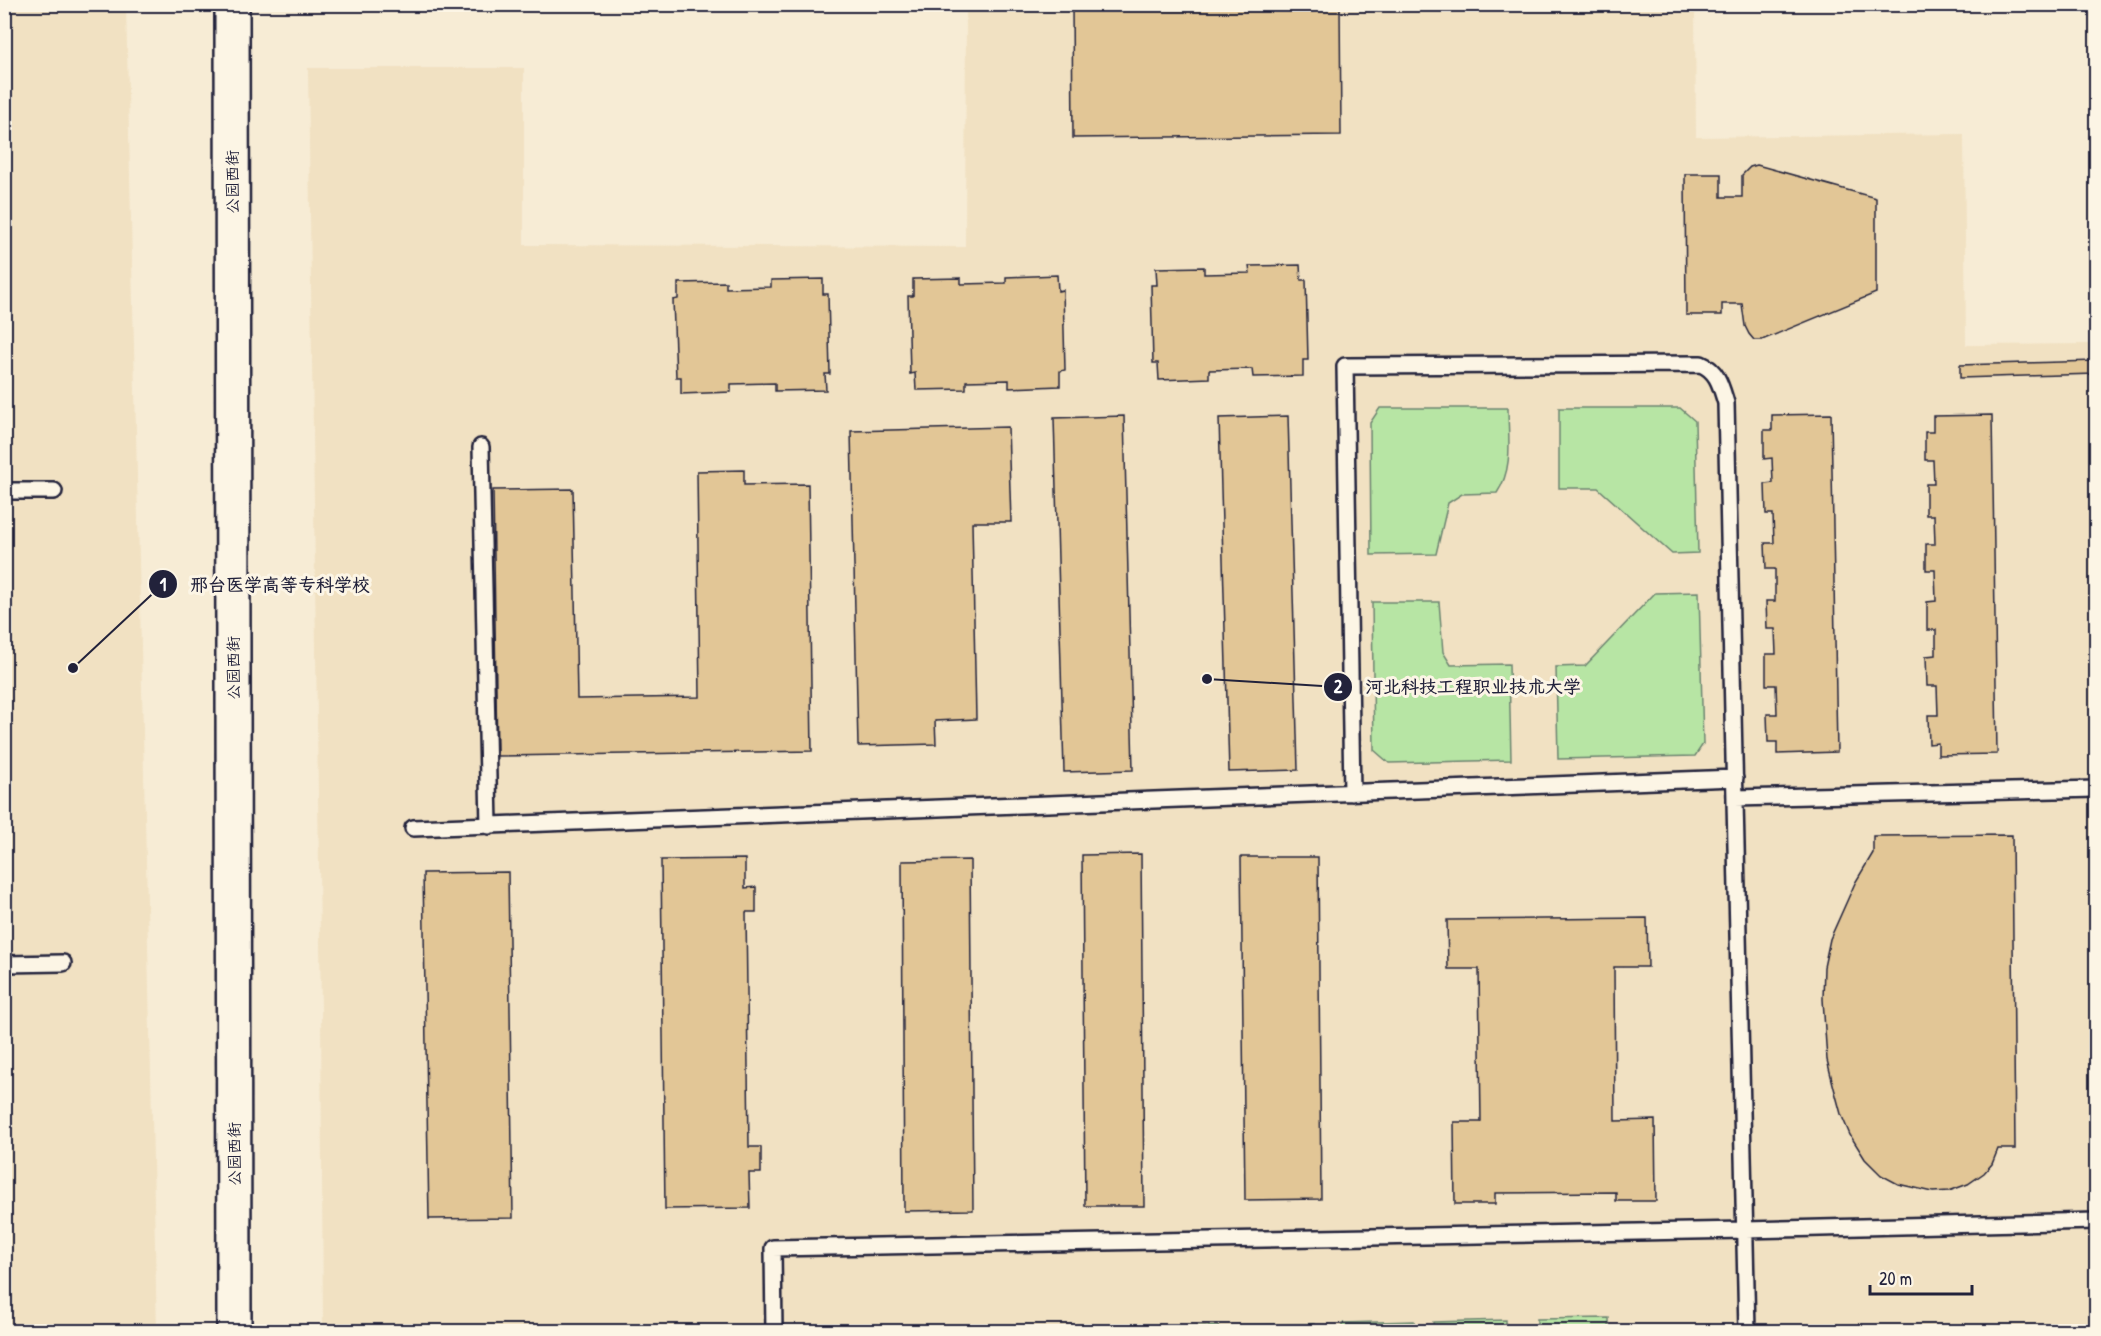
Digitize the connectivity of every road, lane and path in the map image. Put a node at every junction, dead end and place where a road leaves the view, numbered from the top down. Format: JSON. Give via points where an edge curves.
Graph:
{"nodes":[{"id":1,"x":232,"y":4,"type":"edge"},
{"id":2,"x":481,"y":447,"type":"dead end"},
{"id":3,"x":4,"y":491,"type":"edge"},
{"id":4,"x":54,"y":491,"type":"dead end"},
{"id":5,"x":1735,"y":778,"type":"junction"},
{"id":6,"x":2097,"y":789,"type":"edge"},
{"id":7,"x":1352,"y":793,"type":"junction"},
{"id":8,"x":1735,"y":798,"type":"junction"},
{"id":9,"x":489,"y":826,"type":"junction"},
{"id":10,"x":413,"y":828,"type":"dead end"},
{"id":11,"x":63,"y":963,"type":"dead end"},
{"id":12,"x":4,"y":964,"type":"edge"},
{"id":13,"x":2097,"y":1221,"type":"edge"},
{"id":14,"x":1745,"y":1230,"type":"junction"},
{"id":15,"x":234,"y":1332,"type":"edge"},
{"id":16,"x":774,"y":1332,"type":"edge"},
{"id":17,"x":1747,"y":1332,"type":"edge"}],
"edges":[{"from":1,"to":15,"type":"street","name":"公园西街"},
{"from":2,"to":9,"type":"lane"},
{"from":3,"to":4,"type":"lane"},
{"from":5,"to":7,"type":"lane"},
{"from":5,"to":7,"type":"lane","via":[[1726,403],[1710,368],[1701,364],[1345,366]]},
{"from":5,"to":8,"type":"lane"},
{"from":6,"to":8,"type":"lane"},
{"from":7,"to":9,"type":"lane"},
{"from":8,"to":14,"type":"lane"},
{"from":9,"to":10,"type":"lane"},
{"from":11,"to":12,"type":"lane"},
{"from":13,"to":14,"type":"lane"},
{"from":14,"to":16,"type":"lane","via":[[772,1248]]},
{"from":14,"to":17,"type":"lane"}]}
